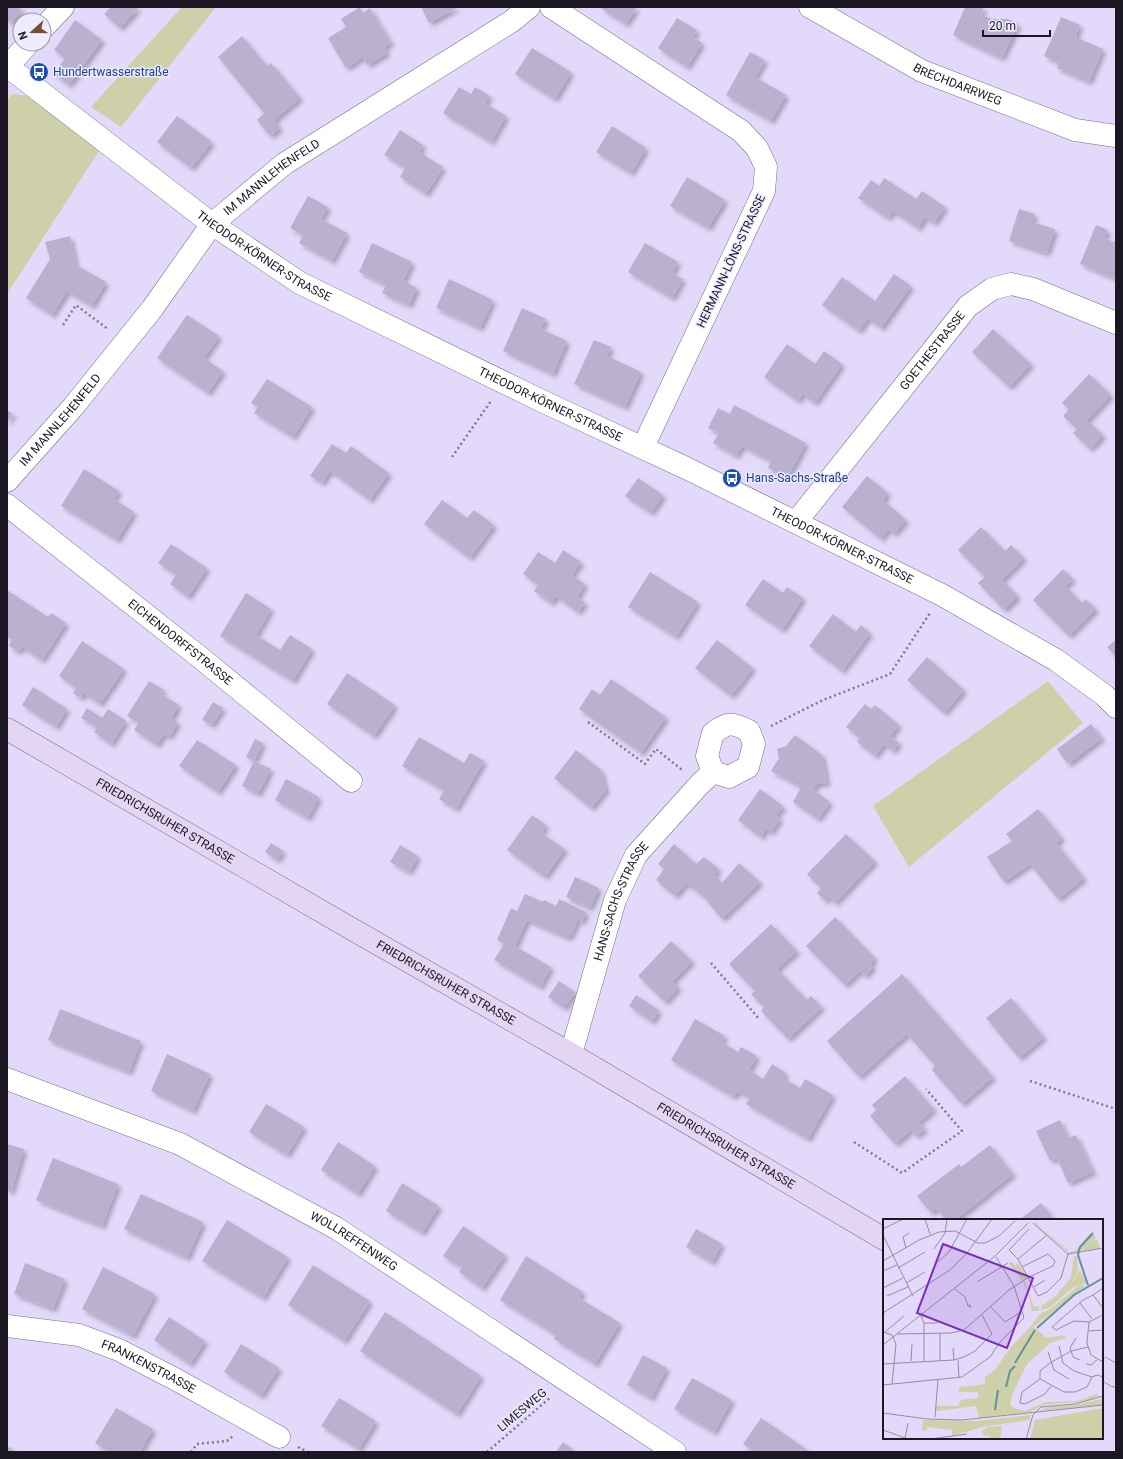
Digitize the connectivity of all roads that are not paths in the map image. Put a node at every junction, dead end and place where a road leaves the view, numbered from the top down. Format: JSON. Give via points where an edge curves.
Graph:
{"nodes":[{"id":1,"x":63,"y":7,"type":"edge"},
{"id":2,"x":529,"y":7,"type":"edge"},
{"id":3,"x":551,"y":7,"type":"edge"},
{"id":4,"x":810,"y":7,"type":"edge"},
{"id":5,"x":52,"y":19,"type":"edge"},
{"id":6,"x":21,"y":52,"type":"edge"},
{"id":7,"x":7,"y":67,"type":"edge"},
{"id":8,"x":1116,"y":136,"type":"edge"},
{"id":9,"x":212,"y":224,"type":"junction"},
{"id":10,"x":1116,"y":323,"type":"edge"},
{"id":11,"x":643,"y":447,"type":"junction"},
{"id":12,"x":7,"y":482,"type":"edge"},
{"id":13,"x":7,"y":505,"type":"edge"},
{"id":14,"x":796,"y":522,"type":"junction"},
{"id":15,"x":1116,"y":707,"type":"edge"},
{"id":16,"x":7,"y":729,"type":"edge"},
{"id":17,"x":706,"y":778,"type":"junction"},
{"id":18,"x":351,"y":781,"type":"dead end"},
{"id":19,"x":571,"y":1054,"type":"junction"},
{"id":20,"x":7,"y":1079,"type":"edge"},
{"id":21,"x":883,"y":1238,"type":"edge"},
{"id":22,"x":7,"y":1326,"type":"edge"},
{"id":23,"x":1103,"y":1369,"type":"edge"},
{"id":24,"x":1116,"y":1376,"type":"edge"},
{"id":25,"x":279,"y":1437,"type":"dead end"},
{"id":26,"x":675,"y":1452,"type":"edge"}],
"edges":[{"from":1,"to":5,"type":"street"},
{"from":2,"to":9,"type":"street","name":"IM MANNLEHENFELD","via":[[512,21],[284,164]]},
{"from":3,"to":11,"type":"street","name":"HERMANN-LÖNS-STRASSE","via":[[741,131],[757,148],[766,167],[764,191]]},
{"from":4,"to":8,"type":"street","name":"BRECHDARRWEG","via":[[922,71],[1076,130]]},
{"from":6,"to":7,"type":"street"},
{"from":7,"to":9,"type":"street","name":"THEODOR-KÖRNER-STRASSE"},
{"from":9,"to":11,"type":"street","name":"THEODOR-KÖRNER-STRASSE","via":[[300,284]]},
{"from":9,"to":12,"type":"street","name":"IM MANNLEHENFELD","via":[[152,309]]},
{"from":10,"to":14,"type":"street","name":"GOETHESTRASSE","via":[[1033,289],[1011,284],[992,289],[968,306]]},
{"from":11,"to":14,"type":"street","name":"THEODOR-KÖRNER-STRASSE"},
{"from":13,"to":18,"type":"street","name":"EICHENDORFFSTRASSE"},
{"from":14,"to":15,"type":"street","name":"THEODOR-KÖRNER-STRASSE","via":[[942,595],[1056,660],[1104,695]]},
{"from":16,"to":19,"type":"main road","name":"FRIEDRICHSRUHER STRASSE"},
{"from":17,"to":17,"type":"street","via":[[729,777],[748,767],[754,744],[749,731],[737,725],[724,725],[713,733],[707,756]]},
{"from":17,"to":19,"type":"street","name":"HANS-SACHS-STRASSE","via":[[638,852],[633,862],[615,900]]},
{"from":19,"to":21,"type":"main road","name":"FRIEDRICHSRUHER STRASSE"},
{"from":20,"to":26,"type":"street","name":"WOLLREFFENWEG","via":[[180,1144],[336,1228]]},
{"from":22,"to":25,"type":"street","name":"FRANKENSTRASSE","via":[[79,1335],[119,1350]]},
{"from":23,"to":24,"type":"main road"}]}
